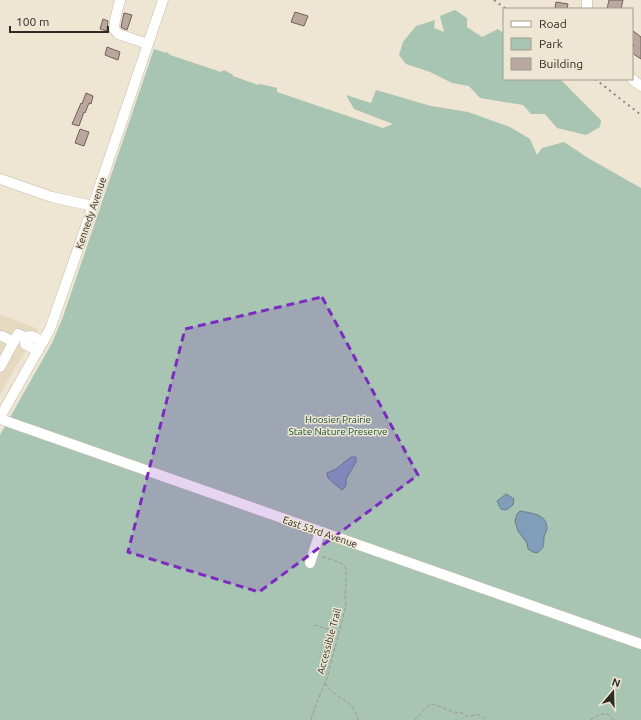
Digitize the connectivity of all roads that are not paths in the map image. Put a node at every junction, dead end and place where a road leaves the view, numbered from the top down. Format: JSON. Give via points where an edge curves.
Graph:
{"nodes":[{"id":1,"x":120,"y":0,"type":"edge"},
{"id":2,"x":159,"y":1,"type":"edge"},
{"id":3,"x":148,"y":44,"type":"junction"},
{"id":4,"x":633,"y":80,"type":"edge"},
{"id":5,"x":641,"y":86,"type":"edge"},
{"id":6,"x":0,"y":179,"type":"edge"},
{"id":7,"x":93,"y":206,"type":"junction"},
{"id":8,"x":2,"y":336,"type":"dead end"},
{"id":9,"x":14,"y":342,"type":"junction"},
{"id":10,"x":40,"y":346,"type":"junction"},
{"id":11,"x":0,"y":365,"type":"edge"},
{"id":12,"x":0,"y":418,"type":"edge"},
{"id":13,"x":320,"y":532,"type":"junction"},
{"id":14,"x":310,"y":563,"type":"dead end"},
{"id":15,"x":641,"y":644,"type":"edge"}],
"edges":[{"from":1,"to":3,"type":"street","via":[[114,29],[118,34]]},
{"from":2,"to":3,"type":"street","name":"Kennedy Avenue"},
{"from":3,"to":7,"type":"street","name":"Kennedy Avenue"},
{"from":4,"to":5,"type":"street"},
{"from":6,"to":7,"type":"street","via":[[52,197]]},
{"from":7,"to":10,"type":"street","name":"Kennedy Avenue","via":[[50,329]]},
{"from":8,"to":9,"type":"street"},
{"from":9,"to":10,"type":"street","via":[[18,334],[32,336]]},
{"from":9,"to":11,"type":"street"},
{"from":10,"to":12,"type":"street","name":"Kennedy Avenue"},
{"from":12,"to":13,"type":"street","name":"East 53rd Avenue"},
{"from":13,"to":14,"type":"street"},
{"from":13,"to":15,"type":"street","name":"East 53rd Avenue"}]}
